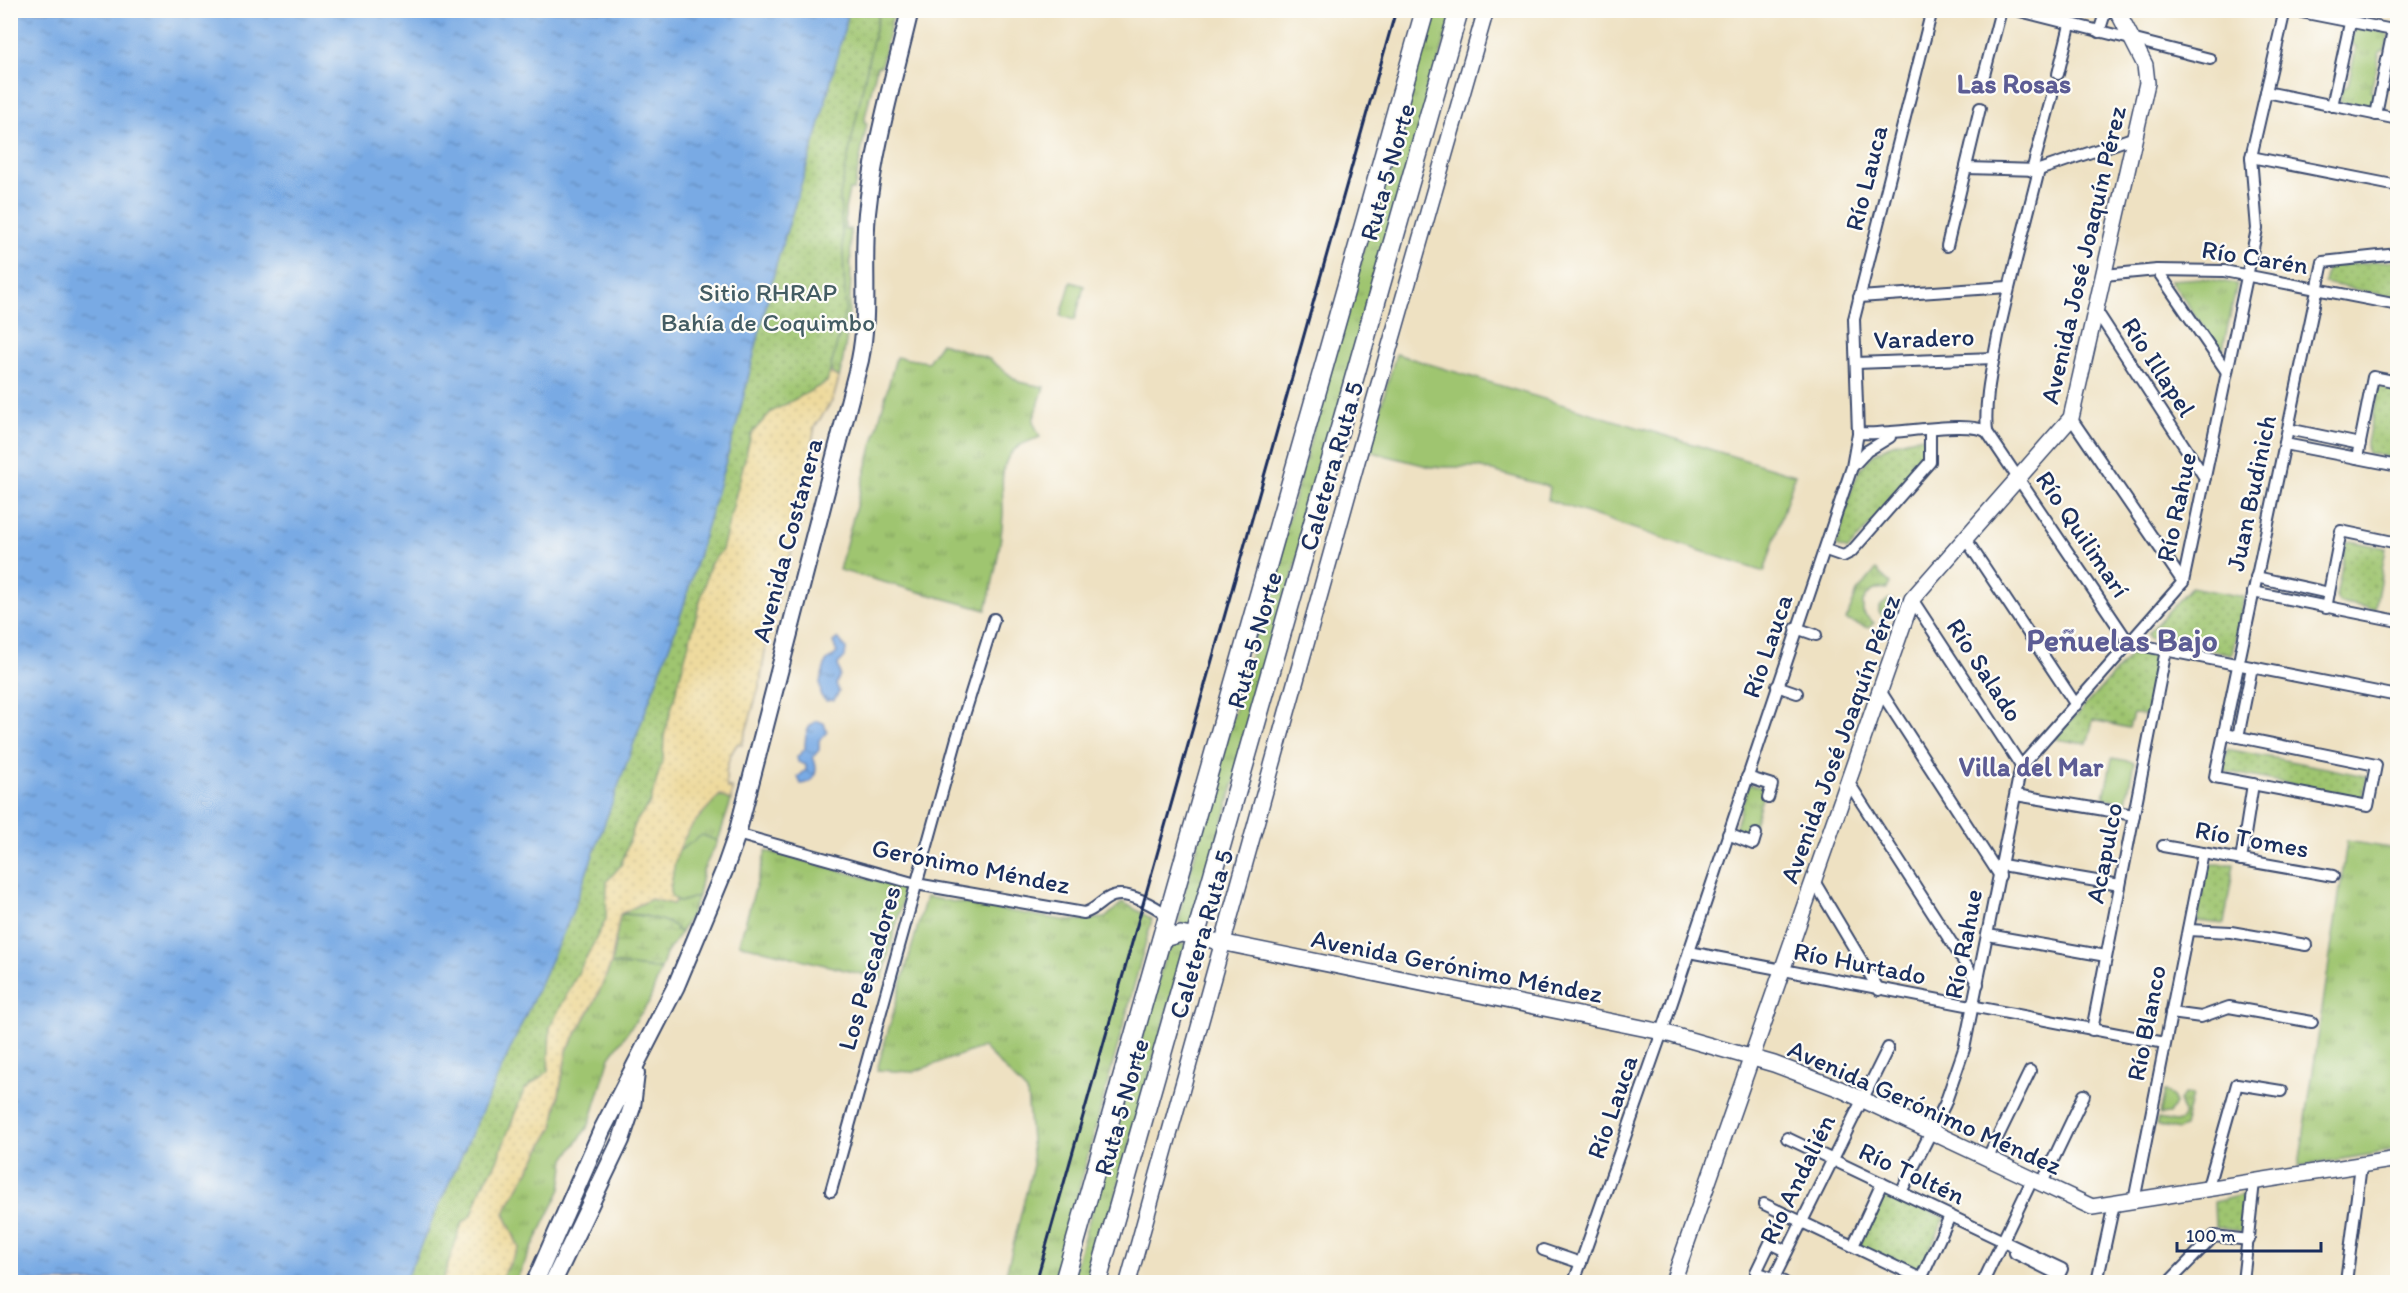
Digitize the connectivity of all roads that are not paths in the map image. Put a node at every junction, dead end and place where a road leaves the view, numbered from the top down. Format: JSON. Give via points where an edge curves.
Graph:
{"nodes":[{"id":1,"x":910,"y":10,"type":"edge"},
{"id":2,"x":1425,"y":10,"type":"edge"},
{"id":3,"x":1459,"y":10,"type":"edge"},
{"id":4,"x":1486,"y":10,"type":"edge"},
{"id":5,"x":1932,"y":10,"type":"edge"},
{"id":6,"x":2001,"y":10,"type":"edge"},
{"id":7,"x":2016,"y":10,"type":"edge"},
{"id":8,"x":2106,"y":10,"type":"edge"},
{"id":9,"x":2117,"y":10,"type":"edge"},
{"id":10,"x":2285,"y":10,"type":"edge"},
{"id":11,"x":2291,"y":10,"type":"edge"},
{"id":12,"x":2036,"y":13,"type":"edge"},
{"id":13,"x":2056,"y":16,"type":"edge"},
{"id":14,"x":2350,"y":22,"type":"junction"},
{"id":15,"x":2070,"y":25,"type":"junction"},
{"id":16,"x":2395,"y":31,"type":"edge"},
{"id":17,"x":2099,"y":32,"type":"junction"},
{"id":18,"x":2130,"y":41,"type":"junction"},
{"id":19,"x":2210,"y":59,"type":"dead end"},
{"id":20,"x":2058,"y":74,"type":"dead end"},
{"id":21,"x":1983,"y":79,"type":"dead end"},
{"id":22,"x":2266,"y":92,"type":"junction"},
{"id":23,"x":2052,"y":96,"type":"dead end"},
{"id":24,"x":2332,"y":106,"type":"junction"},
{"id":25,"x":1980,"y":108,"type":"dead end"},
{"id":26,"x":2376,"y":115,"type":"junction"},
{"id":27,"x":2397,"y":119,"type":"edge"},
{"id":28,"x":2135,"y":137,"type":"junction"},
{"id":29,"x":2251,"y":157,"type":"junction"},
{"id":30,"x":1966,"y":168,"type":"junction"},
{"id":31,"x":2036,"y":171,"type":"junction"},
{"id":32,"x":2397,"y":186,"type":"edge"},
{"id":33,"x":1947,"y":246,"type":"dead end"},
{"id":34,"x":2397,"y":254,"type":"edge"},
{"id":35,"x":2157,"y":270,"type":"junction"},
{"id":36,"x":2247,"y":274,"type":"junction"},
{"id":37,"x":2104,"y":275,"type":"junction"},
{"id":38,"x":2008,"y":287,"type":"junction"},
{"id":39,"x":2317,"y":289,"type":"junction"},
{"id":40,"x":1858,"y":297,"type":"junction"},
{"id":41,"x":2397,"y":305,"type":"edge"},
{"id":42,"x":2096,"y":310,"type":"junction"},
{"id":43,"x":1994,"y":358,"type":"junction"},
{"id":44,"x":1856,"y":363,"type":"junction"},
{"id":45,"x":2227,"y":372,"type":"junction"},
{"id":46,"x":2397,"y":382,"type":"edge"},
{"id":47,"x":1986,"y":408,"type":"junction"},
{"id":48,"x":2071,"y":418,"type":"junction"},
{"id":49,"x":1970,"y":426,"type":"junction"},
{"id":50,"x":2288,"y":429,"type":"junction"},
{"id":51,"x":1930,"y":430,"type":"junction"},
{"id":52,"x":1987,"y":432,"type":"junction"},
{"id":53,"x":1901,"y":433,"type":"junction"},
{"id":54,"x":1858,"y":434,"type":"junction"},
{"id":55,"x":2284,"y":444,"type":"junction"},
{"id":56,"x":2360,"y":444,"type":"junction"},
{"id":57,"x":2357,"y":458,"type":"junction"},
{"id":58,"x":2397,"y":466,"type":"edge"},
{"id":59,"x":1852,"y":467,"type":"junction"},
{"id":60,"x":2018,"y":478,"type":"junction"},
{"id":61,"x":2205,"y":478,"type":"junction"},
{"id":62,"x":1965,"y":538,"type":"junction"},
{"id":63,"x":2397,"y":543,"type":"edge"},
{"id":64,"x":1826,"y":550,"type":"junction"},
{"id":65,"x":2256,"y":577,"type":"junction"},
{"id":66,"x":2183,"y":582,"type":"junction"},
{"id":67,"x":2253,"y":592,"type":"junction"},
{"id":68,"x":2329,"y":592,"type":"junction"},
{"id":69,"x":1912,"y":599,"type":"junction"},
{"id":70,"x":2326,"y":608,"type":"junction"},
{"id":71,"x":994,"y":619,"type":"dead end"},
{"id":72,"x":2397,"y":621,"type":"edge"},
{"id":73,"x":1796,"y":628,"type":"junction"},
{"id":74,"x":1816,"y":635,"type":"dead end"},
{"id":75,"x":2129,"y":643,"type":"junction"},
{"id":76,"x":2166,"y":650,"type":"junction"},
{"id":77,"x":2238,"y":664,"type":"junction"},
{"id":78,"x":2252,"y":667,"type":"junction"},
{"id":79,"x":1777,"y":686,"type":"junction"},
{"id":80,"x":1881,"y":692,"type":"junction"},
{"id":81,"x":1797,"y":693,"type":"dead end"},
{"id":82,"x":2397,"y":696,"type":"edge"},
{"id":83,"x":2076,"y":705,"type":"junction"},
{"id":84,"x":2224,"y":734,"type":"junction"},
{"id":85,"x":2238,"y":737,"type":"junction"},
{"id":86,"x":2021,"y":766,"type":"junction"},
{"id":87,"x":1747,"y":777,"type":"junction"},
{"id":88,"x":1849,"y":783,"type":"junction"},
{"id":89,"x":2253,"y":784,"type":"junction"},
{"id":90,"x":2016,"y":795,"type":"junction"},
{"id":91,"x":1768,"y":798,"type":"dead end"},
{"id":92,"x":2134,"y":815,"type":"junction"},
{"id":93,"x":737,"y":834,"type":"junction"},
{"id":94,"x":1728,"y":834,"type":"junction"},
{"id":95,"x":1756,"y":834,"type":"dead end"},
{"id":96,"x":2163,"y":846,"type":"dead end"},
{"id":97,"x":2203,"y":854,"type":"junction"},
{"id":98,"x":2241,"y":860,"type":"junction"},
{"id":99,"x":2001,"y":871,"type":"junction"},
{"id":100,"x":2333,"y":876,"type":"dead end"},
{"id":101,"x":1814,"y":881,"type":"junction"},
{"id":102,"x":916,"y":884,"type":"junction"},
{"id":103,"x":2120,"y":885,"type":"junction"},
{"id":104,"x":1167,"y":915,"type":"junction"},
{"id":105,"x":2188,"y":930,"type":"junction"},
{"id":106,"x":1988,"y":935,"type":"junction"},
{"id":107,"x":1189,"y":936,"type":"junction"},
{"id":108,"x":1160,"y":940,"type":"junction"},
{"id":109,"x":1224,"y":943,"type":"junction"},
{"id":110,"x":2306,"y":945,"type":"dead end"},
{"id":111,"x":1689,"y":952,"type":"junction"},
{"id":112,"x":2106,"y":956,"type":"junction"},
{"id":113,"x":1783,"y":971,"type":"junction"},
{"id":114,"x":1978,"y":984,"type":"junction"},
{"id":115,"x":1879,"y":990,"type":"junction"},
{"id":116,"x":1973,"y":1008,"type":"junction"},
{"id":117,"x":2171,"y":1014,"type":"junction"},
{"id":118,"x":2312,"y":1022,"type":"dead end"},
{"id":119,"x":2092,"y":1030,"type":"junction"},
{"id":120,"x":1662,"y":1032,"type":"junction"},
{"id":121,"x":2165,"y":1044,"type":"junction"},
{"id":122,"x":1888,"y":1048,"type":"dead end"},
{"id":123,"x":1752,"y":1058,"type":"junction"},
{"id":124,"x":637,"y":1063,"type":"junction"},
{"id":125,"x":2030,"y":1071,"type":"dead end"},
{"id":126,"x":2281,"y":1091,"type":"dead end"},
{"id":127,"x":2084,"y":1095,"type":"dead end"},
{"id":128,"x":1862,"y":1100,"type":"junction"},
{"id":129,"x":602,"y":1130,"type":"junction"},
{"id":130,"x":1932,"y":1133,"type":"junction"},
{"id":131,"x":1787,"y":1138,"type":"dead end"},
{"id":132,"x":621,"y":1140,"type":"junction"},
{"id":133,"x":1831,"y":1159,"type":"junction"},
{"id":134,"x":1987,"y":1159,"type":"junction"},
{"id":135,"x":2397,"y":1159,"type":"edge"},
{"id":136,"x":2361,"y":1165,"type":"junction"},
{"id":137,"x":2254,"y":1182,"type":"junction"},
{"id":138,"x":1882,"y":1183,"type":"junction"},
{"id":139,"x":2036,"y":1183,"type":"junction"},
{"id":140,"x":2207,"y":1190,"type":"junction"},
{"id":141,"x":831,"y":1191,"type":"dead end"},
{"id":142,"x":1901,"y":1192,"type":"junction"},
{"id":143,"x":2134,"y":1201,"type":"junction"},
{"id":144,"x":1764,"y":1204,"type":"dead end"},
{"id":145,"x":2114,"y":1204,"type":"junction"},
{"id":146,"x":1950,"y":1216,"type":"junction"},
{"id":147,"x":1800,"y":1222,"type":"junction"},
{"id":148,"x":2249,"y":1240,"type":"junction"},
{"id":149,"x":2003,"y":1241,"type":"junction"},
{"id":150,"x":1853,"y":1246,"type":"junction"},
{"id":151,"x":2018,"y":1248,"type":"dead end"},
{"id":152,"x":1543,"y":1250,"type":"dead end"},
{"id":153,"x":1787,"y":1251,"type":"junction"},
{"id":154,"x":1581,"y":1263,"type":"junction"},
{"id":155,"x":1779,"y":1280,"type":"edge"},
{"id":156,"x":2174,"y":1280,"type":"edge"},
{"id":157,"x":1925,"y":1281,"type":"edge"},
{"id":158,"x":536,"y":1282,"type":"edge"},
{"id":159,"x":553,"y":1282,"type":"edge"},
{"id":160,"x":1064,"y":1282,"type":"edge"},
{"id":161,"x":1097,"y":1282,"type":"edge"},
{"id":162,"x":1128,"y":1282,"type":"edge"},
{"id":163,"x":1574,"y":1282,"type":"edge"},
{"id":164,"x":1673,"y":1282,"type":"edge"},
{"id":165,"x":1983,"y":1282,"type":"edge"},
{"id":166,"x":2097,"y":1282,"type":"edge"},
{"id":167,"x":2243,"y":1282,"type":"edge"},
{"id":168,"x":2346,"y":1282,"type":"edge"}],
"edges":[{"from":1,"to":93,"type":"main road","name":"Avenida Costanera","via":[[870,188],[865,248],[866,326],[860,360]]},
{"from":2,"to":104,"type":"highway","name":"Ruta 5 Norte"},
{"from":3,"to":107,"type":"highway","name":"Ruta 5 Norte"},
{"from":4,"to":109,"type":"main road","name":"Caletera Ruta 5"},
{"from":5,"to":40,"type":"street","name":"Río Lauca"},
{"from":6,"to":21,"type":"street"},
{"from":7,"to":12,"type":"street"},
{"from":8,"to":17,"type":"street"},
{"from":9,"to":18,"type":"main road","name":"Avenida José Joaquín Pérez"},
{"from":10,"to":22,"type":"street","name":"Río Rahue"},
{"from":11,"to":14,"type":"street"},
{"from":12,"to":13,"type":"street"},
{"from":13,"to":15,"type":"street"},
{"from":14,"to":16,"type":"street"},
{"from":14,"to":24,"type":"street"},
{"from":15,"to":17,"type":"street"},
{"from":15,"to":20,"type":"street"},
{"from":16,"to":26,"type":"street"},
{"from":17,"to":18,"type":"street"},
{"from":18,"to":19,"type":"street"},
{"from":18,"to":28,"type":"main road","name":"Avenida José Joaquín Pérez","via":[[2148,76]]},
{"from":22,"to":24,"type":"street"},
{"from":22,"to":29,"type":"street","name":"Río Rahue"},
{"from":23,"to":31,"type":"street"},
{"from":24,"to":26,"type":"street"},
{"from":25,"to":30,"type":"street"},
{"from":26,"to":27,"type":"street"},
{"from":28,"to":31,"type":"street"},
{"from":28,"to":37,"type":"main road","name":"Avenida José Joaquín Pérez"},
{"from":29,"to":32,"type":"street"},
{"from":29,"to":36,"type":"street","name":"Río Rahue","via":[[2257,229]]},
{"from":30,"to":31,"type":"street"},
{"from":30,"to":33,"type":"street"},
{"from":31,"to":38,"type":"street"},
{"from":34,"to":39,"type":"street","name":"Juan Budinich","via":[[2323,262]]},
{"from":35,"to":36,"type":"street","name":"Río Carén"},
{"from":35,"to":37,"type":"street","name":"Río Carén"},
{"from":35,"to":45,"type":"street"},
{"from":36,"to":39,"type":"street","name":"Río Carén"},
{"from":36,"to":45,"type":"street","name":"Río Rahue"},
{"from":37,"to":42,"type":"main road","name":"Avenida José Joaquín Pérez"},
{"from":38,"to":40,"type":"street"},
{"from":38,"to":43,"type":"street"},
{"from":39,"to":41,"type":"street","name":"Río Carén"},
{"from":39,"to":50,"type":"street","name":"Juan Budinich"},
{"from":40,"to":44,"type":"street","name":"Río Lauca","via":[[1854,319]]},
{"from":42,"to":48,"type":"main road","name":"Avenida José Joaquín Pérez"},
{"from":42,"to":61,"type":"street","name":"Río Illapel"},
{"from":43,"to":44,"type":"street","name":"Varadero"},
{"from":43,"to":47,"type":"street"},
{"from":44,"to":54,"type":"street","name":"Río Lauca"},
{"from":45,"to":61,"type":"street","name":"Río Rahue"},
{"from":46,"to":56,"type":"street","via":[[2373,377]]},
{"from":47,"to":49,"type":"street"},
{"from":47,"to":52,"type":"street"},
{"from":48,"to":60,"type":"main road","name":"Avenida José Joaquín Pérez"},
{"from":48,"to":66,"type":"street"},
{"from":49,"to":51,"type":"street"},
{"from":49,"to":52,"type":"street"},
{"from":50,"to":55,"type":"street","name":"Juan Budinich"},
{"from":50,"to":56,"type":"street"},
{"from":51,"to":53,"type":"street"},
{"from":51,"to":64,"type":"street","via":[[1930,462],[1851,552],[1843,556]]},
{"from":52,"to":60,"type":"street","name":"Río Quilimarí"},
{"from":53,"to":54,"type":"street"},
{"from":53,"to":59,"type":"street","via":[[1875,444]]},
{"from":54,"to":59,"type":"street","name":"Río Lauca"},
{"from":55,"to":57,"type":"street"},
{"from":55,"to":65,"type":"street","name":"Juan Budinich"},
{"from":56,"to":57,"type":"street"},
{"from":57,"to":58,"type":"street"},
{"from":59,"to":64,"type":"street","name":"Río Lauca"},
{"from":60,"to":62,"type":"main road","name":"Avenida José Joaquín Pérez"},
{"from":60,"to":75,"type":"street","name":"Río Quilimarí"},
{"from":61,"to":66,"type":"street","name":"Río Rahue"},
{"from":62,"to":69,"type":"main road","name":"Avenida José Joaquín Pérez"},
{"from":62,"to":83,"type":"street"},
{"from":63,"to":68,"type":"street","via":[[2341,531]]},
{"from":64,"to":73,"type":"street","name":"Río Lauca"},
{"from":65,"to":67,"type":"street","name":"Juan Budinich"},
{"from":65,"to":68,"type":"street"},
{"from":66,"to":75,"type":"street","name":"Río Rahue"},
{"from":67,"to":70,"type":"street"},
{"from":67,"to":77,"type":"street","name":"Juan Budinich"},
{"from":68,"to":70,"type":"street"},
{"from":69,"to":80,"type":"main road","name":"Avenida José Joaquín Pérez"},
{"from":69,"to":86,"type":"street","name":"Río Salado"},
{"from":70,"to":72,"type":"street"},
{"from":71,"to":102,"type":"street","name":"Los Pescadores"},
{"from":73,"to":74,"type":"street"},
{"from":73,"to":79,"type":"street","name":"Río Lauca"},
{"from":75,"to":76,"type":"street"},
{"from":75,"to":83,"type":"street","name":"Río Rahue"},
{"from":76,"to":77,"type":"street"},
{"from":76,"to":92,"type":"street","name":"Acapulco"},
{"from":77,"to":78,"type":"street"},
{"from":77,"to":84,"type":"street","name":"Juan Budinich"},
{"from":78,"to":82,"type":"street"},
{"from":78,"to":85,"type":"street"},
{"from":79,"to":81,"type":"street"},
{"from":79,"to":87,"type":"street","name":"Río Lauca"},
{"from":80,"to":88,"type":"main road","name":"Avenida José Joaquín Pérez"},
{"from":80,"to":99,"type":"street"},
{"from":83,"to":86,"type":"street","name":"Río Rahue"},
{"from":84,"to":85,"type":"street","name":"Juan Budinich"},
{"from":84,"to":89,"type":"street","name":"Juan Budinich","via":[[2216,777]]},
{"from":85,"to":89,"type":"street","name":"Juan Budinich","via":[[2376,765],[2368,806]]},
{"from":86,"to":90,"type":"street","name":"Río Rahue"},
{"from":87,"to":91,"type":"street","via":[[1772,785]]},
{"from":87,"to":94,"type":"street","name":"Río Lauca"},
{"from":88,"to":101,"type":"main road","name":"Avenida José Joaquín Pérez"},
{"from":88,"to":114,"type":"street"},
{"from":89,"to":98,"type":"street"},
{"from":90,"to":92,"type":"street"},
{"from":90,"to":99,"type":"street","name":"Río Rahue"},
{"from":92,"to":103,"type":"street","name":"Acapulco"},
{"from":93,"to":102,"type":"street","name":"Gerónimo Méndez"},
{"from":93,"to":124,"type":"main road","name":"Avenida Costanera","via":[[694,947]]},
{"from":94,"to":95,"type":"street","via":[[1753,844]]},
{"from":94,"to":111,"type":"street","name":"Río Lauca"},
{"from":96,"to":97,"type":"street","name":"Río Tomes"},
{"from":97,"to":98,"type":"street","name":"Río Tomes"},
{"from":97,"to":105,"type":"street","name":"Río Blanco"},
{"from":98,"to":100,"type":"street","name":"Río Tomes"},
{"from":99,"to":103,"type":"street"},
{"from":99,"to":106,"type":"street","name":"Río Rahue"},
{"from":101,"to":113,"type":"main road","name":"Avenida José Joaquín Pérez"},
{"from":101,"to":115,"type":"street"},
{"from":102,"to":104,"type":"street","name":"Gerónimo Méndez","via":[[1084,913],[1120,895],[1156,907]]},
{"from":102,"to":141,"type":"street","name":"Los Pescadores"},
{"from":103,"to":112,"type":"street","name":"Acapulco"},
{"from":104,"to":107,"type":"main road","name":"Gerónimo Méndez"},
{"from":104,"to":108,"type":"highway","name":"Ruta 5 Norte"},
{"from":105,"to":110,"type":"street","via":[[2231,932]]},
{"from":105,"to":117,"type":"street","name":"Río Blanco"},
{"from":106,"to":112,"type":"street"},
{"from":106,"to":114,"type":"street","name":"Río Rahue"},
{"from":107,"to":108,"type":"main road"},
{"from":107,"to":109,"type":"main road"},
{"from":107,"to":161,"type":"highway","name":"Ruta 5 Norte"},
{"from":108,"to":160,"type":"highway","name":"Ruta 5 Norte"},
{"from":109,"to":120,"type":"main road","name":"Avenida Gerónimo Méndez"},
{"from":109,"to":162,"type":"main road","name":"Caletera Ruta 5"},
{"from":111,"to":113,"type":"street","name":"Río Hurtado"},
{"from":111,"to":120,"type":"street","name":"Río Lauca"},
{"from":112,"to":119,"type":"street","name":"Acapulco"},
{"from":113,"to":115,"type":"street","name":"Río Hurtado"},
{"from":113,"to":123,"type":"main road","name":"Avenida José Joaquín Pérez"},
{"from":114,"to":116,"type":"street","name":"Río Rahue"},
{"from":115,"to":116,"type":"street","name":"Río Hurtado"},
{"from":116,"to":119,"type":"street","name":"Río Hurtado"},
{"from":116,"to":130,"type":"street","name":"Río Rahue","via":[[1959,1068]]},
{"from":117,"to":118,"type":"street","via":[[2201,1017],[2229,1007]]},
{"from":117,"to":121,"type":"street","name":"Río Blanco"},
{"from":119,"to":121,"type":"street","name":"Río Hurtado"},
{"from":120,"to":123,"type":"main road","name":"Avenida Gerónimo Méndez"},
{"from":120,"to":154,"type":"street","name":"Río Lauca"},
{"from":121,"to":143,"type":"street","name":"Río Blanco"},
{"from":122,"to":128,"type":"street","name":"Río Andalién"},
{"from":123,"to":128,"type":"main road","name":"Avenida Gerónimo Méndez"},
{"from":123,"to":164,"type":"main road","name":"Avenida José Joaquín Pérez"},
{"from":124,"to":129,"type":"main road","name":"Avenida Costanera"},
{"from":124,"to":132,"type":"main road","name":"Avenida Costanera","via":[[632,1107]]},
{"from":125,"to":134,"type":"street"},
{"from":126,"to":140,"type":"street","via":[[2237,1084]]},
{"from":127,"to":139,"type":"street"},
{"from":128,"to":130,"type":"main road","name":"Avenida Gerónimo Méndez"},
{"from":128,"to":133,"type":"street","name":"Río Andalién"},
{"from":129,"to":132,"type":"main road","via":[[615,1128]]},
{"from":129,"to":158,"type":"main road","name":"Avenida Costanera"},
{"from":130,"to":134,"type":"main road","name":"Avenida Gerónimo Méndez"},
{"from":130,"to":142,"type":"street","name":"Río Rahue"},
{"from":131,"to":133,"type":"street","name":"Río Toltén"},
{"from":132,"to":159,"type":"main road","name":"Avenida Costanera"},
{"from":133,"to":138,"type":"street","name":"Río Toltén"},
{"from":133,"to":147,"type":"street","name":"Río Andalién"},
{"from":134,"to":139,"type":"main road","name":"Avenida Gerónimo Méndez"},
{"from":135,"to":136,"type":"main road","name":"Avenida Gerónimo Méndez"},
{"from":136,"to":137,"type":"main road","name":"Avenida Gerónimo Méndez"},
{"from":136,"to":168,"type":"street"},
{"from":137,"to":140,"type":"main road","name":"Avenida Gerónimo Méndez"},
{"from":137,"to":148,"type":"street"},
{"from":138,"to":142,"type":"street","name":"Río Toltén"},
{"from":138,"to":150,"type":"street"},
{"from":139,"to":145,"type":"main road","name":"Avenida Gerónimo Méndez","via":[[2085,1206]]},
{"from":139,"to":149,"type":"street"},
{"from":140,"to":143,"type":"main road","name":"Avenida Gerónimo Méndez"},
{"from":142,"to":146,"type":"street","name":"Río Toltén"},
{"from":143,"to":145,"type":"main road","name":"Avenida Gerónimo Méndez"},
{"from":144,"to":147,"type":"street"},
{"from":145,"to":166,"type":"street"},
{"from":146,"to":149,"type":"street","name":"Río Toltén"},
{"from":146,"to":157,"type":"street"},
{"from":147,"to":150,"type":"street"},
{"from":147,"to":153,"type":"street","name":"Río Andalién"},
{"from":148,"to":156,"type":"street","via":[[2214,1236]]},
{"from":148,"to":167,"type":"street"},
{"from":149,"to":151,"type":"street","name":"Río Toltén"},
{"from":149,"to":165,"type":"street"},
{"from":150,"to":157,"type":"street"},
{"from":152,"to":154,"type":"street"},
{"from":153,"to":155,"type":"street","name":"Río Andalién"},
{"from":153,"to":155,"type":"street","via":[[1770,1243],[1756,1272]]},
{"from":154,"to":163,"type":"street","name":"Río Lauca"}]}
